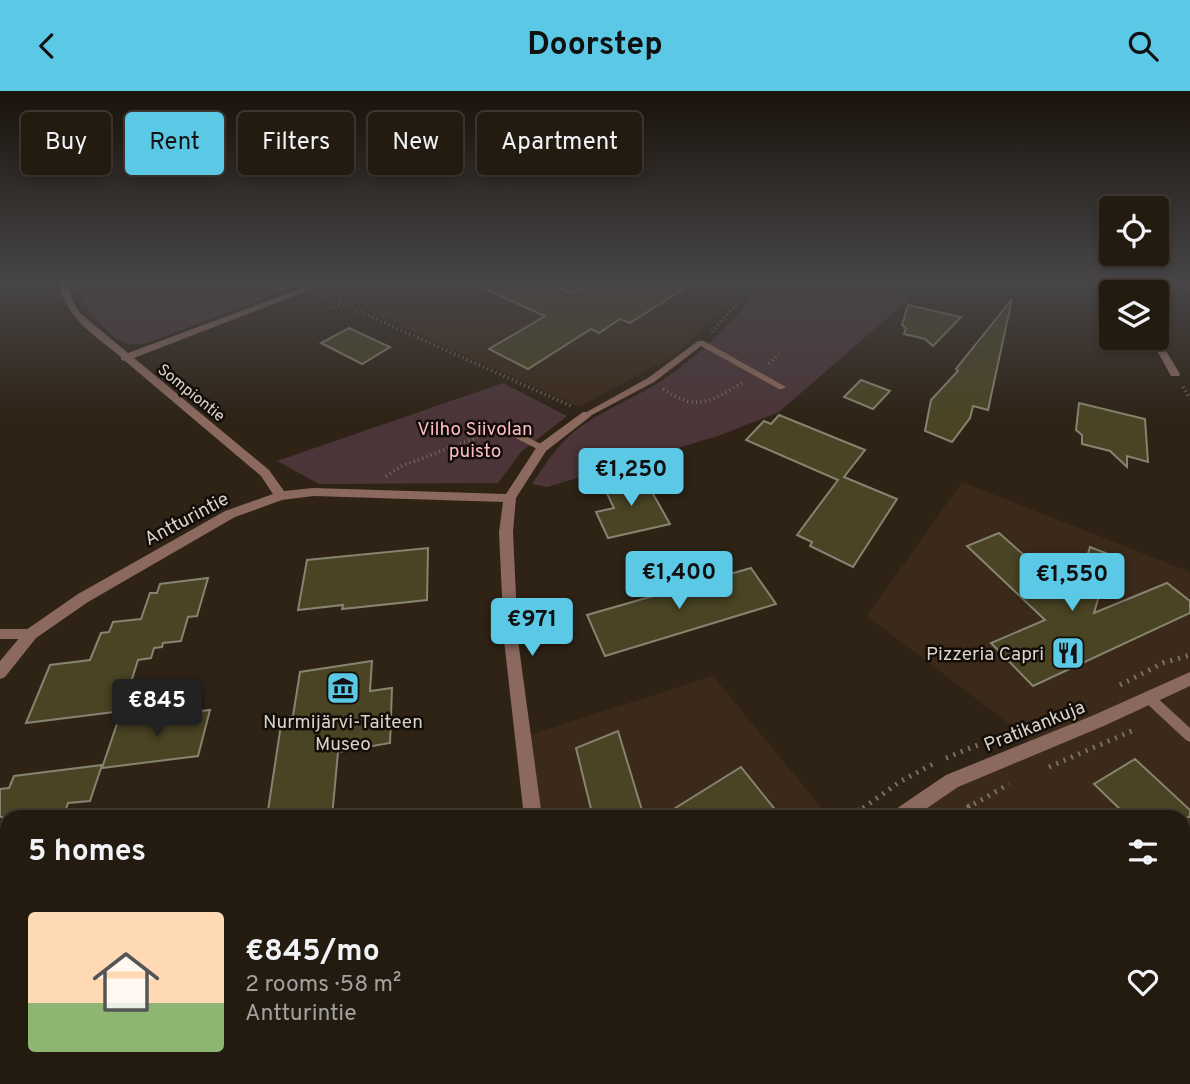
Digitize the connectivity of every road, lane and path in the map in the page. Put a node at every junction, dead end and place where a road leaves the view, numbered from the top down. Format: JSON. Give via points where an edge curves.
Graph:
{"nodes":[{"id":1,"x":90,"y":326,"type":"edge"},
{"id":2,"x":207,"y":326,"type":"edge"},
{"id":3,"x":394,"y":326,"type":"edge"},
{"id":4,"x":717,"y":326,"type":"edge"},
{"id":5,"x":702,"y":343,"type":"junction"},
{"id":6,"x":1162,"y":350,"type":"edge"},
{"id":7,"x":779,"y":354,"type":"dead end"},
{"id":8,"x":125,"y":358,"type":"junction"},
{"id":9,"x":758,"y":373,"type":"junction"},
{"id":10,"x":1175,"y":374,"type":"dead end"},
{"id":11,"x":651,"y":380,"type":"junction"},
{"id":12,"x":782,"y":387,"type":"dead end"},
{"id":13,"x":587,"y":414,"type":"junction"},
{"id":14,"x":505,"y":429,"type":"joint"},
{"id":15,"x":542,"y":448,"type":"junction"},
{"id":16,"x":356,"y":493,"type":"junction"},
{"id":17,"x":281,"y":496,"type":"junction"},
{"id":18,"x":510,"y":498,"type":"junction"},
{"id":19,"x":0,"y":634,"type":"edge"},
{"id":20,"x":31,"y":634,"type":"junction"},
{"id":21,"x":0,"y":672,"type":"edge"},
{"id":22,"x":1190,"y":679,"type":"edge"},
{"id":23,"x":1148,"y":697,"type":"junction"},
{"id":24,"x":1190,"y":736,"type":"edge"},
{"id":25,"x":532,"y":810,"type":"edge"},
{"id":26,"x":909,"y":810,"type":"edge"}],
"edges":[{"from":1,"to":8,"type":"street","name":"Sompiontie"},
{"from":2,"to":8,"type":"street"},
{"from":3,"to":13,"type":"path"},
{"from":4,"to":5,"type":"path"},
{"from":5,"to":9,"type":"lane"},
{"from":5,"to":11,"type":"lane"},
{"from":6,"to":10,"type":"street"},
{"from":7,"to":9,"type":"path"},
{"from":8,"to":17,"type":"street","name":"Sompiontie","via":[[265,473]]},
{"from":9,"to":11,"type":"path","via":[[693,406]]},
{"from":9,"to":12,"type":"lane"},
{"from":11,"to":13,"type":"lane"},
{"from":13,"to":15,"type":"street"},
{"from":14,"to":15,"type":"lane"},
{"from":14,"to":16,"type":"path","via":[[475,436],[402,466]]},
{"from":15,"to":18,"type":"street"},
{"from":16,"to":17,"type":"street","name":"Antturintie"},
{"from":16,"to":18,"type":"street","name":"Antturintie"},
{"from":17,"to":20,"type":"street","name":"Antturintie","via":[[230,514],[83,598]]},
{"from":18,"to":25,"type":"street","via":[[506,532],[511,640]]},
{"from":19,"to":20,"type":"lane"},
{"from":20,"to":21,"type":"street","name":"Antturintie"},
{"from":22,"to":23,"type":"street","name":"Pratikankuja"},
{"from":23,"to":24,"type":"lane"},
{"from":23,"to":26,"type":"street","name":"Pratikankuja","via":[[952,781]]}]}
